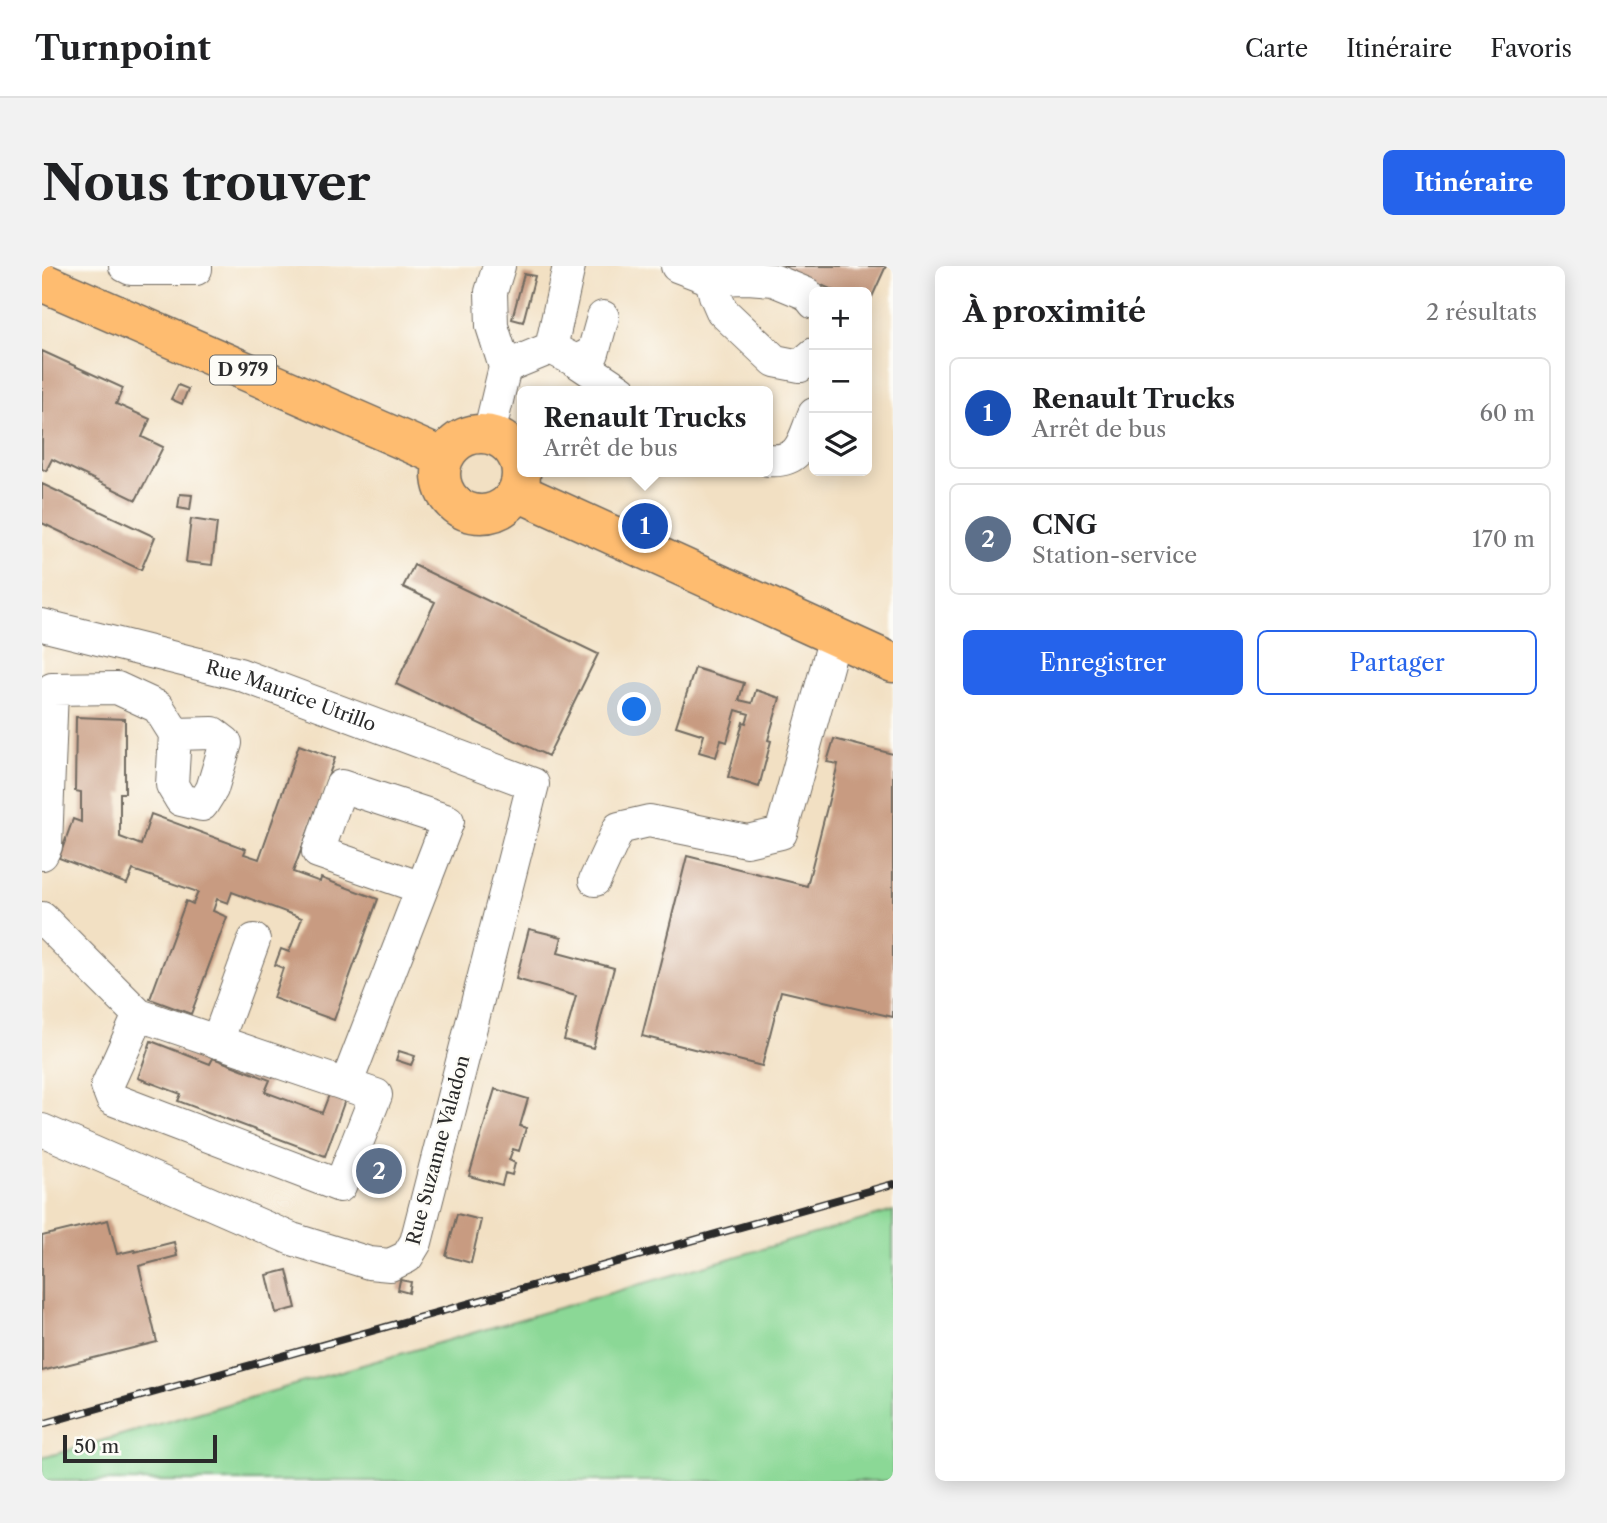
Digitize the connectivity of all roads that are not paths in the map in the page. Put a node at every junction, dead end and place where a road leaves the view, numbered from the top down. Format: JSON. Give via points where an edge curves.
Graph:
{"nodes":[{"id":1,"x":125,"y":266,"type":"edge"},
{"id":2,"x":196,"y":266,"type":"edge"},
{"id":3,"x":569,"y":266,"type":"edge"},
{"id":4,"x":677,"y":266,"type":"edge"},
{"id":5,"x":498,"y":267,"type":"edge"},
{"id":6,"x":711,"y":279,"type":"junction"},
{"id":7,"x":42,"y":282,"type":"edge"},
{"id":8,"x":809,"y":297,"type":"edge"},
{"id":9,"x":603,"y":317,"type":"dead end"},
{"id":10,"x":563,"y":354,"type":"junction"},
{"id":11,"x":809,"y":358,"type":"edge"},
{"id":12,"x":505,"y":367,"type":"junction"},
{"id":13,"x":613,"y":386,"type":"edge"},
{"id":14,"x":809,"y":426,"type":"edge"},
{"id":15,"x":489,"y":434,"type":"junction"},
{"id":16,"x":517,"y":455,"type":"edge"},
{"id":17,"x":444,"y":458,"type":"junction"},
{"id":18,"x":773,"y":460,"type":"edge"},
{"id":19,"x":521,"y":477,"type":"edge"},
{"id":20,"x":517,"y":492,"type":"junction"},
{"id":21,"x":42,"y":625,"type":"edge"},
{"id":22,"x":835,"y":637,"type":"junction"},
{"id":23,"x":893,"y":663,"type":"edge"},
{"id":24,"x":175,"y":734,"type":"dead end"},
{"id":25,"x":533,"y":783,"type":"joint"},
{"id":26,"x":42,"y":854,"type":"edge"},
{"id":27,"x":594,"y":880,"type":"dead end"},
{"id":28,"x":422,"y":888,"type":"dead end"},
{"id":29,"x":42,"y":918,"type":"edge"},
{"id":30,"x":254,"y":940,"type":"dead end"},
{"id":31,"x":139,"y":1015,"type":"junction"},
{"id":32,"x":217,"y":1042,"type":"junction"},
{"id":33,"x":346,"y":1085,"type":"junction"},
{"id":34,"x":42,"y":1130,"type":"edge"}],
"edges":[{"from":1,"to":2,"type":"street"},
{"from":3,"to":10,"type":"street"},
{"from":4,"to":6,"type":"street"},
{"from":5,"to":12,"type":"street","via":[[491,292],[492,327]]},
{"from":6,"to":8,"type":"street","via":[[773,280]]},
{"from":6,"to":11,"type":"street","via":[[722,311],[775,361],[800,366]]},
{"from":7,"to":17,"type":"main road","number":"D 979"},
{"from":9,"to":10,"type":"street","via":[[593,353]]},
{"from":10,"to":12,"type":"street"},
{"from":10,"to":13,"type":"street"},
{"from":12,"to":15,"type":"street"},
{"from":14,"to":18,"type":"street","via":[[793,456]]},
{"from":15,"to":16,"type":"main road","via":[[508,443]]},
{"from":15,"to":17,"type":"main road","via":[[457,441]]},
{"from":17,"to":20,"type":"main road","via":[[443,485],[458,507],[471,513],[498,511]]},
{"from":19,"to":20,"type":"main road"},
{"from":20,"to":22,"type":"main road"},
{"from":21,"to":25,"type":"street","name":"Rue Maurice Utrillo","via":[[239,674]]},
{"from":22,"to":23,"type":"main road"},
{"from":22,"to":27,"type":"street","via":[[781,834],[747,841],[649,821],[619,828]]},
{"from":24,"to":26,"type":"street","via":[[158,707],[117,688],[52,689]]},
{"from":25,"to":34,"type":"street","name":"Rue Suzanne Valadon","via":[[416,1242],[407,1257],[390,1265],[369,1263],[292,1239]]},
{"from":28,"to":33,"type":"street"},
{"from":29,"to":31,"type":"street"},
{"from":30,"to":32,"type":"street"},
{"from":31,"to":32,"type":"street"},
{"from":31,"to":33,"type":"street","via":[[107,1086],[112,1099],[340,1186],[376,1095]]},
{"from":32,"to":33,"type":"street"}]}
